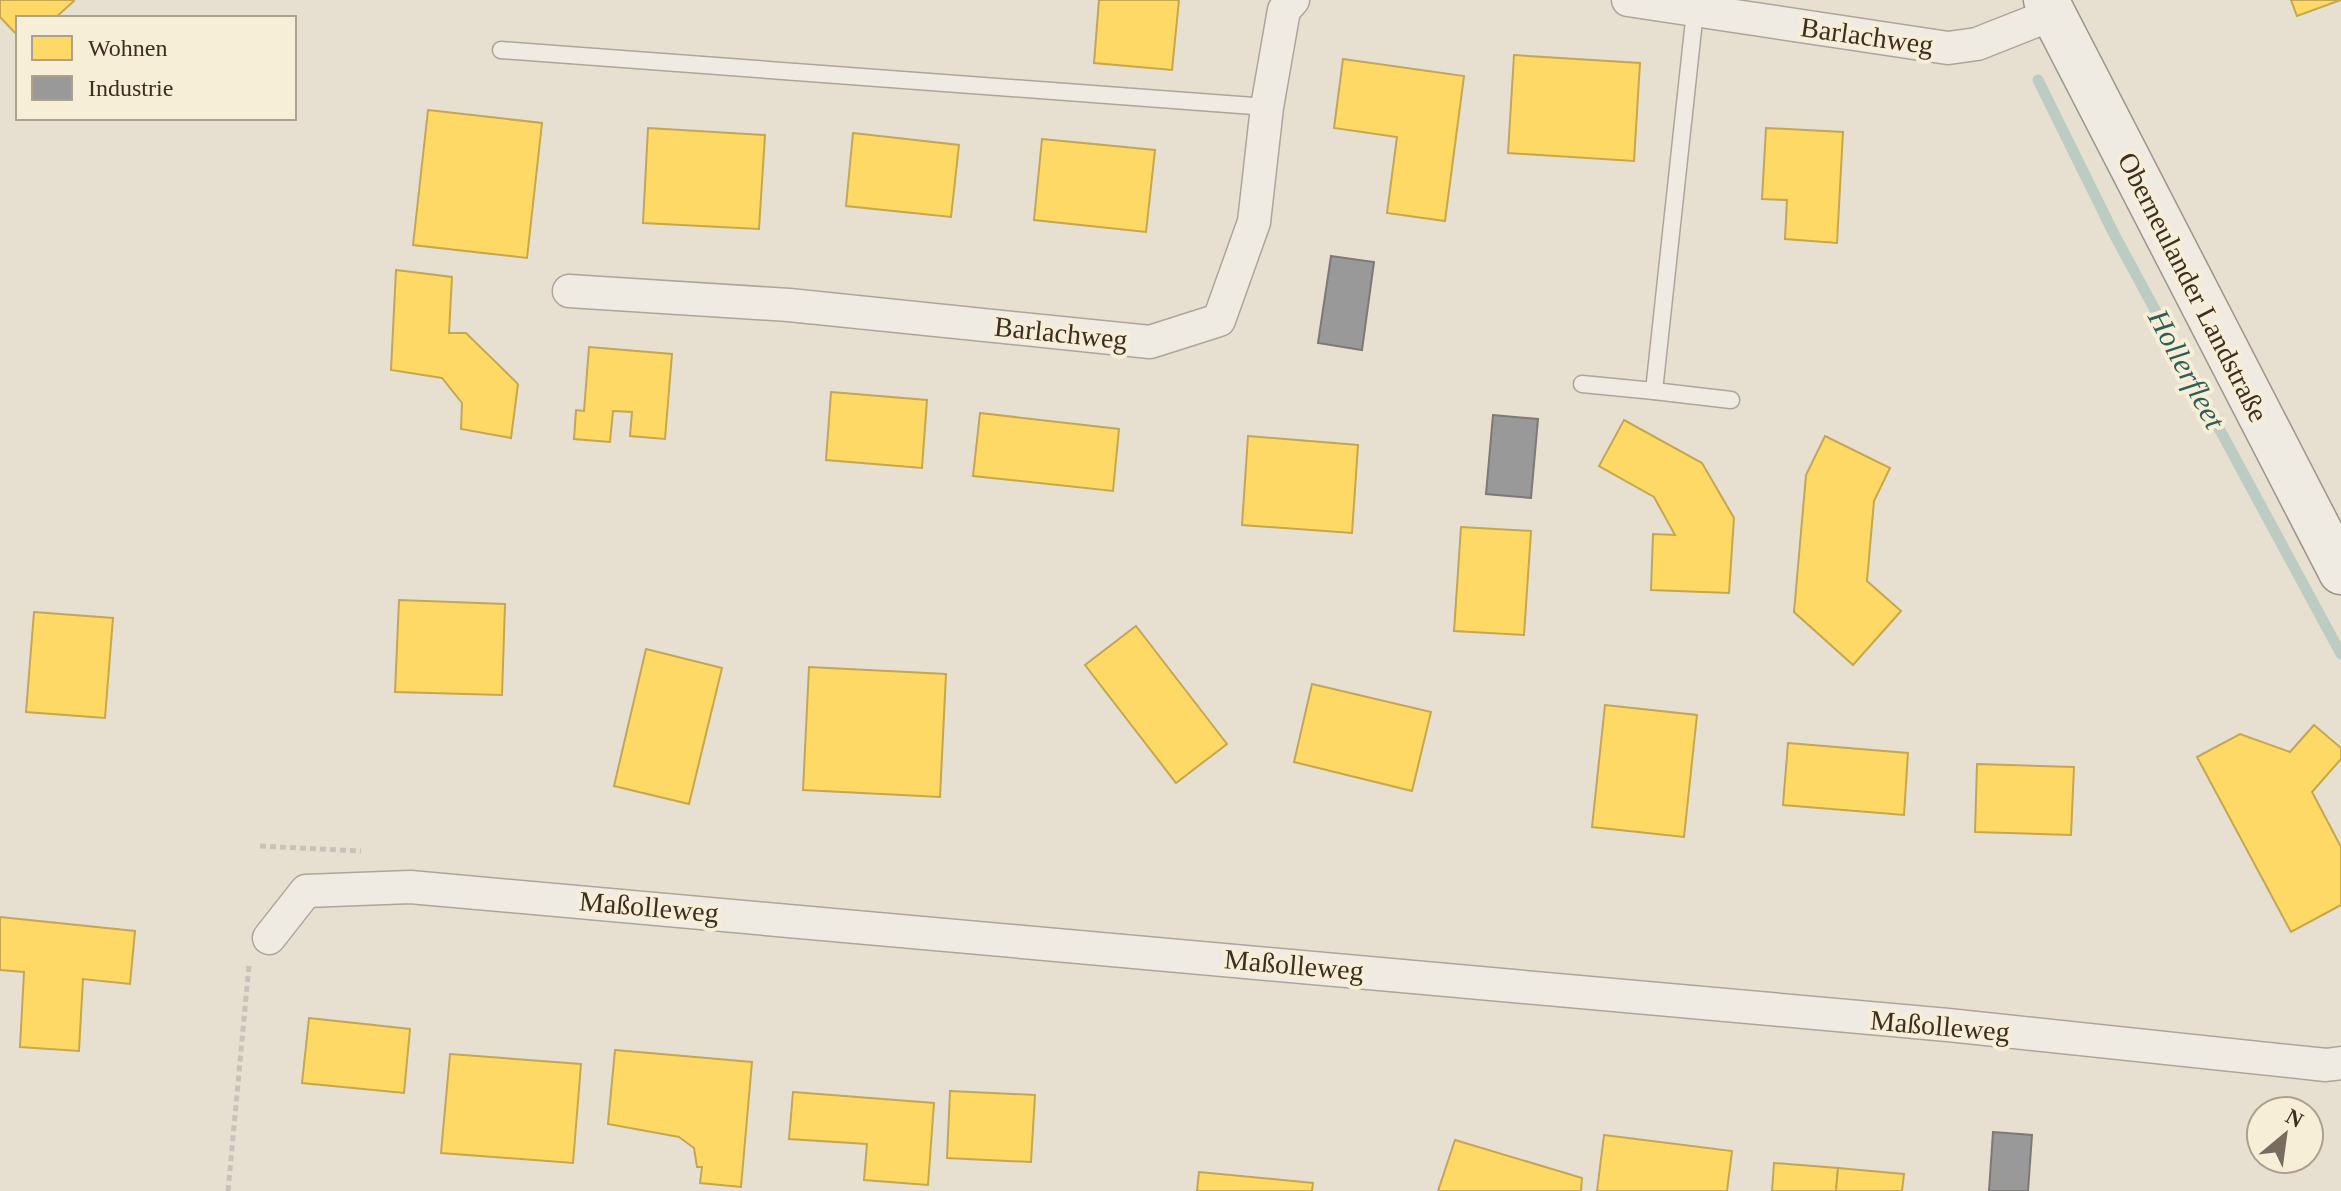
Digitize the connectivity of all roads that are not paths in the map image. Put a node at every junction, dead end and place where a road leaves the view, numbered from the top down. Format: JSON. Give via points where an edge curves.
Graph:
{"nodes":[{"id":1,"x":1293,"y":0,"type":"edge"},
{"id":2,"x":1628,"y":0,"type":"edge"},
{"id":3,"x":2050,"y":7,"type":"edge"},
{"id":4,"x":1695,"y":11,"type":"junction"},
{"id":5,"x":501,"y":50,"type":"dead end"},
{"id":6,"x":1267,"y":107,"type":"junction"},
{"id":7,"x":569,"y":291,"type":"dead end"},
{"id":8,"x":1582,"y":384,"type":"dead end"},
{"id":9,"x":1654,"y":391,"type":"junction"},
{"id":10,"x":1731,"y":400,"type":"dead end"},
{"id":11,"x":2341,"y":572,"type":"edge"},
{"id":12,"x":269,"y":938,"type":"road end"},
{"id":13,"x":2341,"y":1063,"type":"edge"}],
"edges":[{"from":1,"to":6,"type":"street","name":"Barlachweg","via":[[1284,10]]},
{"from":2,"to":4,"type":"street","name":"Barlachweg"},
{"from":3,"to":4,"type":"street","name":"Barlachweg","via":[[1977,44],[1948,48]]},
{"from":3,"to":11,"type":"street","name":"Oberneulander Landstraße"},
{"from":4,"to":9,"type":"lane"},
{"from":5,"to":6,"type":"lane"},
{"from":6,"to":7,"type":"street","name":"Barlachweg","via":[[1254,222],[1219,320],[1150,342],[789,305]]},
{"from":8,"to":9,"type":"lane"},
{"from":9,"to":10,"type":"lane"},
{"from":12,"to":13,"type":"street","name":"Maßolleweg","via":[[306,891],[410,887]]}]}
